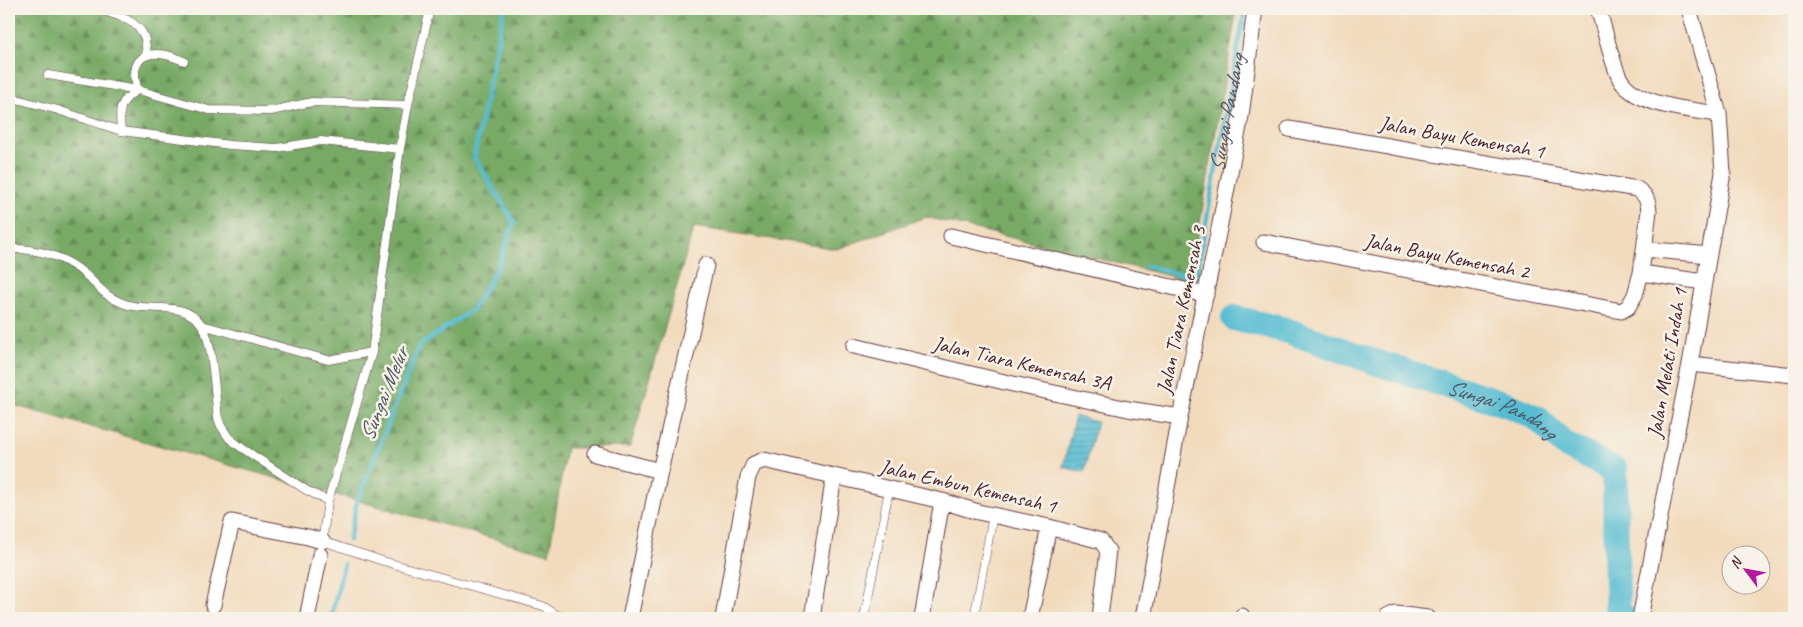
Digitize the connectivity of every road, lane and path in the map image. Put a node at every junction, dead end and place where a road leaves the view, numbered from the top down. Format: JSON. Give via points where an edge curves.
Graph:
{"nodes":[{"id":1,"x":97,"y":9,"type":"edge"},
{"id":2,"x":430,"y":9,"type":"edge"},
{"id":3,"x":1255,"y":9,"type":"edge"},
{"id":4,"x":1598,"y":9,"type":"edge"},
{"id":5,"x":1689,"y":9,"type":"edge"},
{"id":6,"x":147,"y":55,"type":"junction"},
{"id":7,"x":184,"y":61,"type":"dead end"},
{"id":8,"x":48,"y":75,"type":"dead end"},
{"id":9,"x":138,"y":90,"type":"junction"},
{"id":10,"x":9,"y":97,"type":"edge"},
{"id":11,"x":408,"y":105,"type":"junction"},
{"id":12,"x":1720,"y":114,"type":"junction"},
{"id":13,"x":1289,"y":129,"type":"dead end"},
{"id":14,"x":121,"y":131,"type":"junction"},
{"id":15,"x":400,"y":149,"type":"junction"},
{"id":16,"x":951,"y":236,"type":"dead end"},
{"id":17,"x":1264,"y":242,"type":"dead end"},
{"id":18,"x":9,"y":249,"type":"edge"},
{"id":19,"x":1644,"y":249,"type":"junction"},
{"id":20,"x":1709,"y":255,"type":"junction"},
{"id":21,"x":706,"y":265,"type":"dead end"},
{"id":22,"x":1641,"y":273,"type":"junction"},
{"id":23,"x":1704,"y":282,"type":"junction"},
{"id":24,"x":1206,"y":295,"type":"junction"},
{"id":25,"x":202,"y":325,"type":"junction"},
{"id":26,"x":854,"y":346,"type":"dead end"},
{"id":27,"x":372,"y":352,"type":"junction"},
{"id":28,"x":1690,"y":364,"type":"junction"},
{"id":29,"x":1794,"y":375,"type":"edge"},
{"id":30,"x":1180,"y":417,"type":"junction"},
{"id":31,"x":595,"y":454,"type":"dead end"},
{"id":32,"x":660,"y":471,"type":"junction"},
{"id":33,"x":834,"y":476,"type":"junction"},
{"id":34,"x":889,"y":490,"type":"junction"},
{"id":35,"x":328,"y":501,"type":"junction"},
{"id":36,"x":942,"y":501,"type":"junction"},
{"id":37,"x":993,"y":515,"type":"junction"},
{"id":38,"x":1049,"y":527,"type":"junction"},
{"id":39,"x":321,"y":548,"type":"junction"},
{"id":40,"x":214,"y":605,"type":"dead end"},
{"id":41,"x":307,"y":618,"type":"edge"},
{"id":42,"x":571,"y":618,"type":"edge"},
{"id":43,"x":630,"y":618,"type":"edge"},
{"id":44,"x":723,"y":618,"type":"edge"},
{"id":45,"x":812,"y":618,"type":"edge"},
{"id":46,"x":864,"y":618,"type":"edge"},
{"id":47,"x":922,"y":618,"type":"edge"},
{"id":48,"x":974,"y":618,"type":"edge"},
{"id":49,"x":1030,"y":618,"type":"edge"},
{"id":50,"x":1100,"y":618,"type":"edge"},
{"id":51,"x":1143,"y":618,"type":"edge"},
{"id":52,"x":1388,"y":618,"type":"edge"},
{"id":53,"x":1428,"y":618,"type":"edge"},
{"id":54,"x":1640,"y":618,"type":"edge"}],
"edges":[{"from":1,"to":6,"type":"lane","via":[[139,28]]},
{"from":2,"to":11,"type":"lane"},
{"from":3,"to":24,"type":"street","name":"Jalan Tiara Kemensah 3","via":[[1240,116]]},
{"from":4,"to":12,"type":"street","via":[[1618,72],[1627,88],[1668,106]]},
{"from":5,"to":12,"type":"street","name":"Jalan Melati Indah 1"},
{"from":6,"to":7,"type":"lane","via":[[165,55]]},
{"from":6,"to":9,"type":"lane","via":[[135,68]]},
{"from":8,"to":9,"type":"lane"},
{"from":9,"to":11,"type":"lane","via":[[209,110],[270,111],[312,102]]},
{"from":9,"to":14,"type":"lane","via":[[123,101]]},
{"from":10,"to":14,"type":"lane"},
{"from":11,"to":15,"type":"lane"},
{"from":12,"to":20,"type":"street","name":"Jalan Melati Indah 1","via":[[1723,173]]},
{"from":13,"to":19,"type":"street","name":"Jalan Bayu Kemensah 1","via":[[1637,189],[1645,194],[1648,201]]},
{"from":14,"to":15,"type":"lane","via":[[230,145],[277,148],[321,141]]},
{"from":15,"to":27,"type":"lane"},
{"from":16,"to":24,"type":"street"},
{"from":17,"to":22,"type":"street","name":"Jalan Bayu Kemensah 2","via":[[1621,311],[1632,302]]},
{"from":18,"to":25,"type":"lane","via":[[40,251],[57,257],[72,264],[111,298],[128,305],[179,310],[191,314]]},
{"from":19,"to":20,"type":"street"},
{"from":19,"to":22,"type":"street"},
{"from":20,"to":23,"type":"street","name":"Jalan Melati Indah 1"},
{"from":21,"to":32,"type":"street"},
{"from":22,"to":23,"type":"street"},
{"from":23,"to":28,"type":"street","name":"Jalan Melati Indah 1"},
{"from":24,"to":30,"type":"street","name":"Jalan Tiara Kemensah 3"},
{"from":25,"to":27,"type":"lane","via":[[328,360]]},
{"from":25,"to":35,"type":"lane","via":[[208,341],[218,418],[229,438],[306,490]]},
{"from":26,"to":30,"type":"street","name":"Jalan Tiara Kemensah 3A","via":[[1013,384]]},
{"from":27,"to":35,"type":"lane"},
{"from":28,"to":29,"type":"street"},
{"from":28,"to":54,"type":"street","name":"Jalan Melati Indah 1"},
{"from":30,"to":51,"type":"street","name":"Jalan Tiara Kemensah 3"},
{"from":31,"to":32,"type":"street"},
{"from":32,"to":43,"type":"street"},
{"from":33,"to":34,"type":"street","name":"Jalan Embun Kemensah 1"},
{"from":33,"to":44,"type":"street","name":"Jalan Embun Kemensah 1","via":[[764,460],[754,464]]},
{"from":33,"to":45,"type":"street"},
{"from":34,"to":36,"type":"street","name":"Jalan Embun Kemensah 1"},
{"from":34,"to":46,"type":"lane"},
{"from":35,"to":39,"type":"lane"},
{"from":36,"to":37,"type":"street","name":"Jalan Embun Kemensah 1"},
{"from":36,"to":47,"type":"street"},
{"from":37,"to":38,"type":"street","name":"Jalan Embun Kemensah 1"},
{"from":37,"to":48,"type":"lane"},
{"from":38,"to":49,"type":"street"},
{"from":38,"to":50,"type":"street","name":"Jalan Embun Kemensah 1","via":[[1101,541],[1106,546]]},
{"from":39,"to":40,"type":"street","via":[[308,537],[232,522]]},
{"from":39,"to":41,"type":"street"},
{"from":39,"to":42,"type":"lane","via":[[383,561],[543,606],[557,615]]},
{"from":52,"to":53,"type":"street","via":[[1396,614]]}]}
